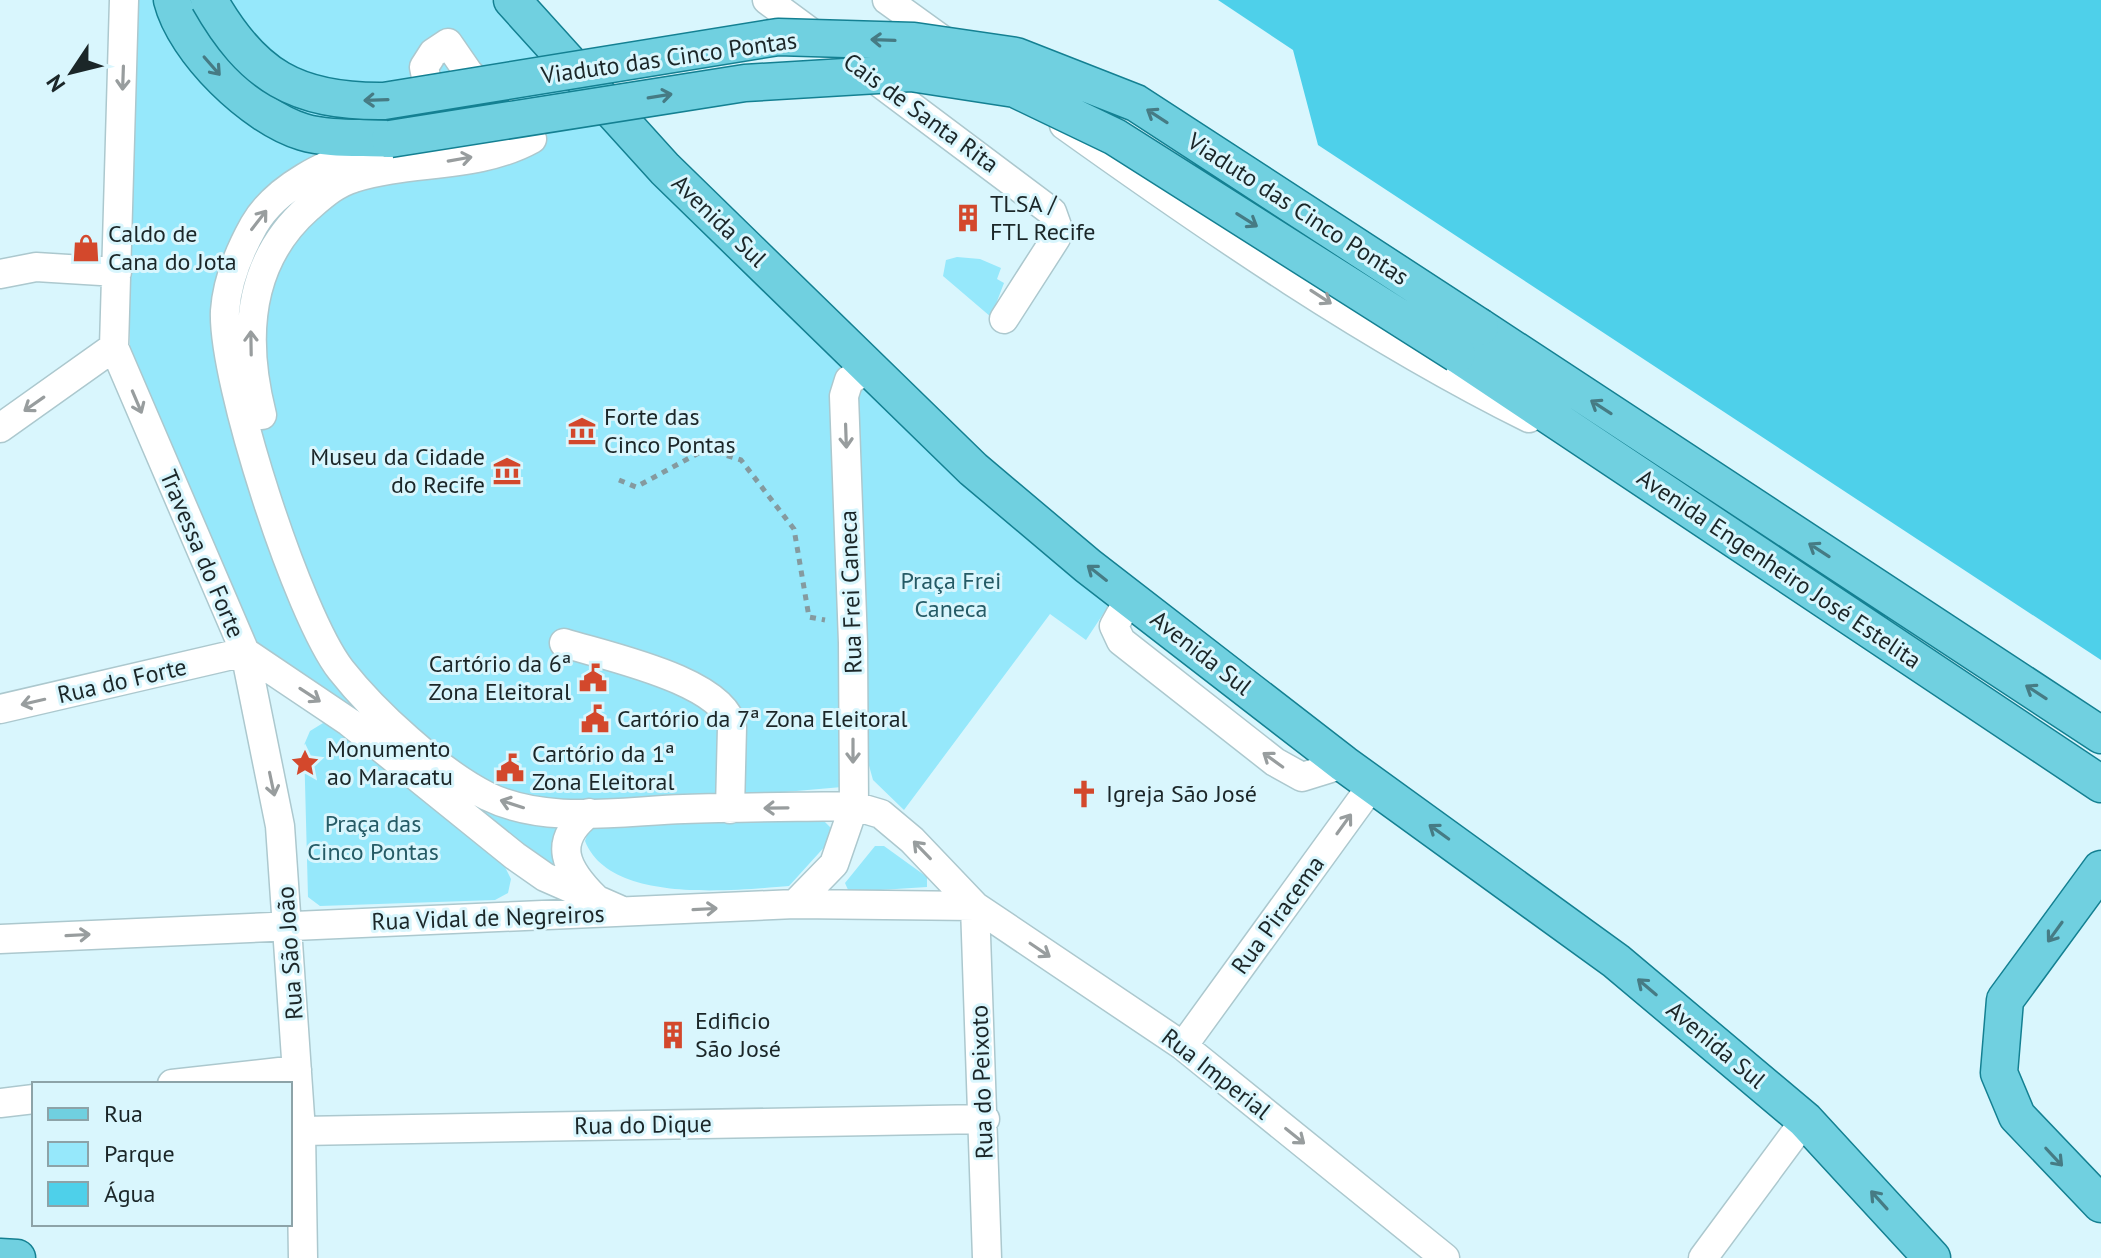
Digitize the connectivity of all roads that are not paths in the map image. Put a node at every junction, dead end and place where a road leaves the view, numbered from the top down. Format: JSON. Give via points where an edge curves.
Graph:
{"nodes":[{"id":1,"x":124,"y":0,"type":"edge"},
{"id":2,"x":172,"y":0,"type":"edge"},
{"id":3,"x":209,"y":0,"type":"edge"},
{"id":4,"x":512,"y":0,"type":"edge"},
{"id":5,"x":767,"y":0,"type":"edge"},
{"id":6,"x":887,"y":0,"type":"edge"},
{"id":7,"x":551,"y":44,"type":"junction"},
{"id":8,"x":390,"y":139,"type":"junction"},
{"id":9,"x":532,"y":139,"type":"junction"},
{"id":10,"x":416,"y":167,"type":"junction"},
{"id":11,"x":117,"y":272,"type":"junction"},
{"id":12,"x":0,"y":274,"type":"edge"},
{"id":13,"x":1004,"y":319,"type":"dead end"},
{"id":14,"x":1469,"y":341,"type":"junction"},
{"id":15,"x":114,"y":347,"type":"junction"},
{"id":16,"x":856,"y":383,"type":"junction"},
{"id":17,"x":0,"y":428,"type":"edge"},
{"id":18,"x":1619,"y":462,"type":"junction"},
{"id":19,"x":310,"y":610,"type":"junction"},
{"id":20,"x":564,"y":643,"type":"dead end"},
{"id":21,"x":245,"y":652,"type":"junction"},
{"id":22,"x":0,"y":709,"type":"edge"},
{"id":23,"x":2101,"y":735,"type":"edge"},
{"id":24,"x":1359,"y":774,"type":"junction"},
{"id":25,"x":2101,"y":784,"type":"edge"},
{"id":26,"x":854,"y":806,"type":"junction"},
{"id":27,"x":730,"y":809,"type":"junction"},
{"id":28,"x":589,"y":813,"type":"junction"},
{"id":29,"x":2101,"y":869,"type":"edge"},
{"id":30,"x":597,"y":900,"type":"junction"},
{"id":31,"x":795,"y":904,"type":"junction"},
{"id":32,"x":975,"y":906,"type":"junction"},
{"id":33,"x":627,"y":913,"type":"junction"},
{"id":34,"x":288,"y":925,"type":"junction"},
{"id":35,"x":0,"y":939,"type":"edge"},
{"id":36,"x":1183,"y":1046,"type":"junction"},
{"id":37,"x":297,"y":1070,"type":"junction"},
{"id":38,"x":190,"y":1082,"type":"edge"},
{"id":39,"x":32,"y":1099,"type":"edge"},
{"id":40,"x":0,"y":1103,"type":"edge"},
{"id":41,"x":985,"y":1119,"type":"junction"},
{"id":42,"x":1805,"y":1120,"type":"junction"},
{"id":43,"x":301,"y":1131,"type":"junction"},
{"id":44,"x":2101,"y":1204,"type":"edge"},
{"id":45,"x":0,"y":1257,"type":"edge"},
{"id":46,"x":17,"y":1258,"type":"edge"},
{"id":47,"x":303,"y":1258,"type":"edge"},
{"id":48,"x":987,"y":1258,"type":"edge"},
{"id":49,"x":1445,"y":1258,"type":"edge"},
{"id":50,"x":1703,"y":1258,"type":"edge"},
{"id":51,"x":1932,"y":1258,"type":"edge"}],
"edges":[{"from":1,"to":11,"type":"street","name":"Travessa do Forte","one_way":true},
{"from":2,"to":8,"type":"main road","name":"Viaduto das Cinco Pontas","one_way":true,"via":[[176,15],[211,67],[252,105],[303,132]]},
{"from":14,"to":3,"type":"main road","name":"Viaduto das Cinco Pontas","one_way":true,"bridge":true,"via":[[1136,103],[1016,56],[914,41],[778,37],[384,101],[350,101],[307,92],[259,65],[229,36]]},
{"from":4,"to":7,"type":"main road","name":"Avenida Sul"},
{"from":5,"to":13,"type":"street","name":"Cais de Santa Rita","via":[[1052,212],[1056,238]]},
{"from":6,"to":18,"type":"street","one_way":true,"via":[[1149,186],[1427,366]]},
{"from":7,"to":9,"type":"street","via":[[548,104]]},
{"from":7,"to":16,"type":"main road","name":"Avenida Sul","via":[[644,147],[836,338]]},
{"from":8,"to":14,"type":"main road","name":"Viaduto das Cinco Pontas","one_way":true,"bridge":true,"via":[[745,83],[911,73],[1015,89],[1115,137]]},
{"from":19,"to":8,"type":"street","name":"Viaduto das Cinco Pontas","one_way":true,"via":[[262,482],[226,352],[225,308],[239,255],[256,222],[288,189],[333,162]]},
{"from":10,"to":9,"type":"street","one_way":true,"via":[[498,152]]},
{"from":9,"to":10,"type":"street","via":[[511,122],[448,43],[424,67],[434,139]]},
{"from":19,"to":10,"type":"street","one_way":true,"via":[[256,392],[249,346],[253,301],[269,257],[295,220],[329,190],[352,178]]},
{"from":11,"to":12,"type":"street","via":[[36,267]]},
{"from":11,"to":15,"type":"street","name":"Travessa do Forte"},
{"from":14,"to":18,"type":"main road","name":"Avenida Engenheiro José Estelita"},
{"from":23,"to":14,"type":"main road","name":"Avenida Engenheiro José Estelita","one_way":true},
{"from":15,"to":17,"type":"street","one_way":true},
{"from":15,"to":21,"type":"street","name":"Travessa do Forte","one_way":true},
{"from":24,"to":16,"type":"main road","name":"Avenida Sul","one_way":true},
{"from":16,"to":26,"type":"street","name":"Rua Frei Caneca","one_way":true},
{"from":18,"to":25,"type":"main road","name":"Avenida Engenheiro José Estelita"},
{"from":28,"to":19,"type":"street","one_way":true,"via":[[532,810],[487,796],[442,765],[340,669]]},
{"from":20,"to":27,"type":"street","via":[[685,682],[720,702],[732,727]]},
{"from":21,"to":22,"type":"street","name":"Rua do Forte","one_way":true},
{"from":21,"to":30,"type":"street","name":"Travessa do Forte","one_way":true,"via":[[349,722],[515,856],[545,877]]},
{"from":21,"to":34,"type":"street","name":"Rua São João","one_way":true,"via":[[280,826]]},
{"from":36,"to":24,"type":"street","name":"Rua Piracema","one_way":true},
{"from":42,"to":24,"type":"main road","name":"Avenida Sul","one_way":true,"via":[[1616,961]]},
{"from":26,"to":27,"type":"street","one_way":true},
{"from":26,"to":31,"type":"street","name":"Rua Frei Caneca","via":[[834,864]]},
{"from":32,"to":26,"type":"street","one_way":true,"via":[[902,831],[881,814]]},
{"from":27,"to":28,"type":"street"},
{"from":28,"to":30,"type":"street","via":[[567,836],[565,848],[579,882]]},
{"from":29,"to":44,"type":"main road","one_way":true,"via":[[2005,1000],[1999,1073],[2017,1116]]},
{"from":30,"to":33,"type":"street","name":"Travessa do Forte"},
{"from":31,"to":32,"type":"street","name":"Rua Vidal de Negreiros"},
{"from":33,"to":31,"type":"street","name":"Rua Vidal de Negreiros","one_way":true},
{"from":32,"to":36,"type":"street","name":"Rua Imperial","one_way":true},
{"from":32,"to":41,"type":"street","name":"Rua do Peixoto"},
{"from":33,"to":34,"type":"street","name":"Rua Vidal de Negreiros"},
{"from":35,"to":34,"type":"street","name":"Rua Vidal de Negreiros","one_way":true},
{"from":34,"to":37,"type":"street","name":"Rua São João"},
{"from":36,"to":49,"type":"street","name":"Rua Imperial","one_way":true},
{"from":37,"to":38,"type":"street"},
{"from":37,"to":43,"type":"street","name":"Rua São João"},
{"from":39,"to":40,"type":"street"},
{"from":41,"to":43,"type":"street","name":"Rua do Dique"},
{"from":41,"to":48,"type":"street","name":"Rua do Peixoto"},
{"from":42,"to":50,"type":"street"},
{"from":51,"to":42,"type":"main road","name":"Avenida Sul","one_way":true},
{"from":43,"to":47,"type":"street","name":"Rua São João"},
{"from":45,"to":46,"type":"main road"}]}
